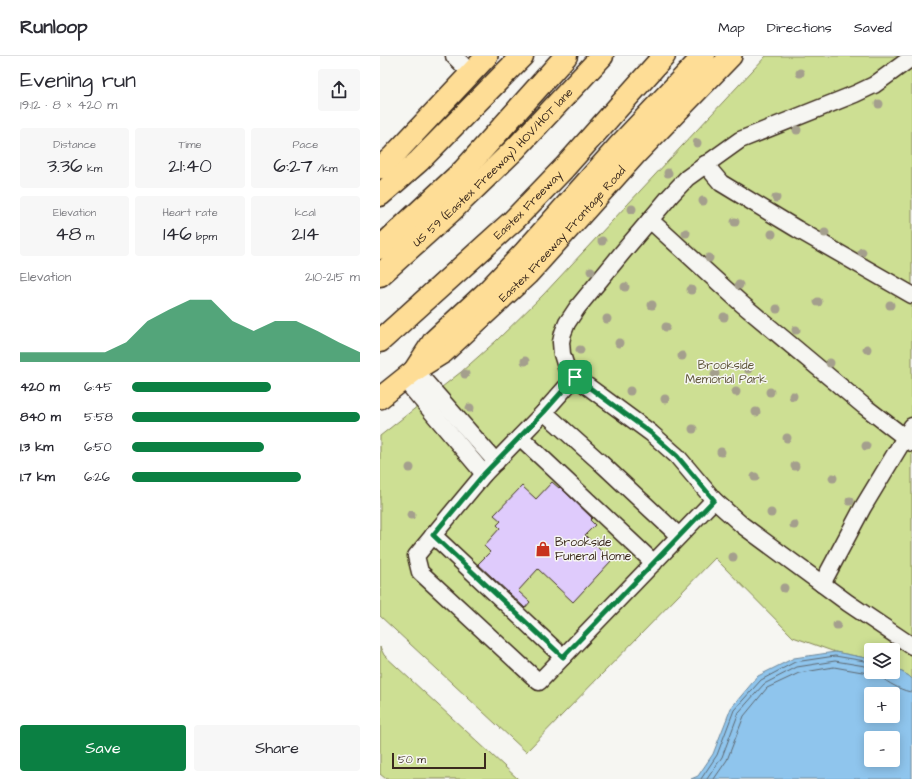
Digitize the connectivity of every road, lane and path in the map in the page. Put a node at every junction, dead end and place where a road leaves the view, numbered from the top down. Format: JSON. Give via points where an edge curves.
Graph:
{"nodes":[{"id":1,"x":454,"y":56,"type":"edge"},
{"id":2,"x":487,"y":56,"type":"edge"},
{"id":3,"x":522,"y":56,"type":"edge"},
{"id":4,"x":566,"y":56,"type":"edge"},
{"id":5,"x":602,"y":56,"type":"edge"},
{"id":6,"x":664,"y":56,"type":"edge"},
{"id":7,"x":704,"y":56,"type":"edge"},
{"id":8,"x":731,"y":56,"type":"edge"},
{"id":9,"x":912,"y":57,"type":"edge"},
{"id":10,"x":471,"y":73,"type":"junction"},
{"id":11,"x":705,"y":164,"type":"junction"},
{"id":12,"x":380,"y":168,"type":"edge"},
{"id":13,"x":380,"y":195,"type":"edge"},
{"id":14,"x":650,"y":220,"type":"junction"},
{"id":15,"x":380,"y":248,"type":"edge"},
{"id":16,"x":380,"y":275,"type":"edge"},
{"id":17,"x":912,"y":295,"type":"edge"},
{"id":18,"x":380,"y":341,"type":"edge"},
{"id":19,"x":410,"y":374,"type":"junction"},
{"id":20,"x":575,"y":377,"type":"junction"},
{"id":21,"x":380,"y":398,"type":"edge"},
{"id":22,"x":544,"y":412,"type":"junction"},
{"id":23,"x":910,"y":436,"type":"edge"},
{"id":24,"x":520,"y":437,"type":"junction"},
{"id":25,"x":496,"y":462,"type":"junction"},
{"id":26,"x":484,"y":474,"type":"junction"},
{"id":27,"x":714,"y":500,"type":"junction"},
{"id":28,"x":433,"y":535,"type":"junction"},
{"id":29,"x":679,"y":536,"type":"junction"},
{"id":30,"x":654,"y":563,"type":"junction"},
{"id":31,"x":822,"y":584,"type":"junction"},
{"id":32,"x":912,"y":646,"type":"edge"},
{"id":33,"x":563,"y":657,"type":"junction"}],
"edges":[{"from":1,"to":10,"type":"street"},
{"from":2,"to":10,"type":"main road"},
{"from":3,"to":13,"type":"highway","via":[[419,161]]},
{"from":4,"to":15,"type":"highway","via":[[463,170]]},
{"from":5,"to":16,"type":"highway","name":"US 59 (Eastex Freeway) HOV/HOT lane","via":[[516,148]]},
{"from":6,"to":18,"type":"highway","name":"Eastex Freeway","via":[[513,221]]},
{"from":7,"to":19,"type":"highway","via":[[620,145],[525,252],[486,293],[434,341]]},
{"from":8,"to":19,"type":"main road","name":"Eastex Freeway Frontage Road","via":[[634,155],[528,274],[444,352]]},
{"from":9,"to":11,"type":"street","via":[[874,85],[740,140]]},
{"from":10,"to":12,"type":"main road"},
{"from":11,"to":14,"type":"street","via":[[687,178]]},
{"from":11,"to":17,"type":"street","via":[[721,183]]},
{"from":14,"to":20,"type":"street","via":[[567,323],[561,342],[562,354],[566,367]]},
{"from":14,"to":23,"type":"street","via":[[742,304],[843,389]]},
{"from":19,"to":21,"type":"main road","name":"Eastex Freeway Frontage Road"},
{"from":19,"to":25,"type":"street"},
{"from":19,"to":26,"type":"street"},
{"from":20,"to":22,"type":"street"},
{"from":20,"to":27,"type":"street","via":[[651,433],[677,456]]},
{"from":22,"to":24,"type":"street"},
{"from":22,"to":29,"type":"street"},
{"from":23,"to":31,"type":"street","via":[[863,507]]},
{"from":24,"to":25,"type":"street"},
{"from":24,"to":30,"type":"street"},
{"from":25,"to":26,"type":"street"},
{"from":26,"to":28,"type":"street"},
{"from":27,"to":29,"type":"street"},
{"from":27,"to":31,"type":"street","via":[[742,525]]},
{"from":28,"to":33,"type":"street"},
{"from":28,"to":33,"type":"street","via":[[416,556],[420,572],[539,682]]},
{"from":29,"to":30,"type":"street"},
{"from":30,"to":33,"type":"street"},
{"from":31,"to":32,"type":"street"}]}
